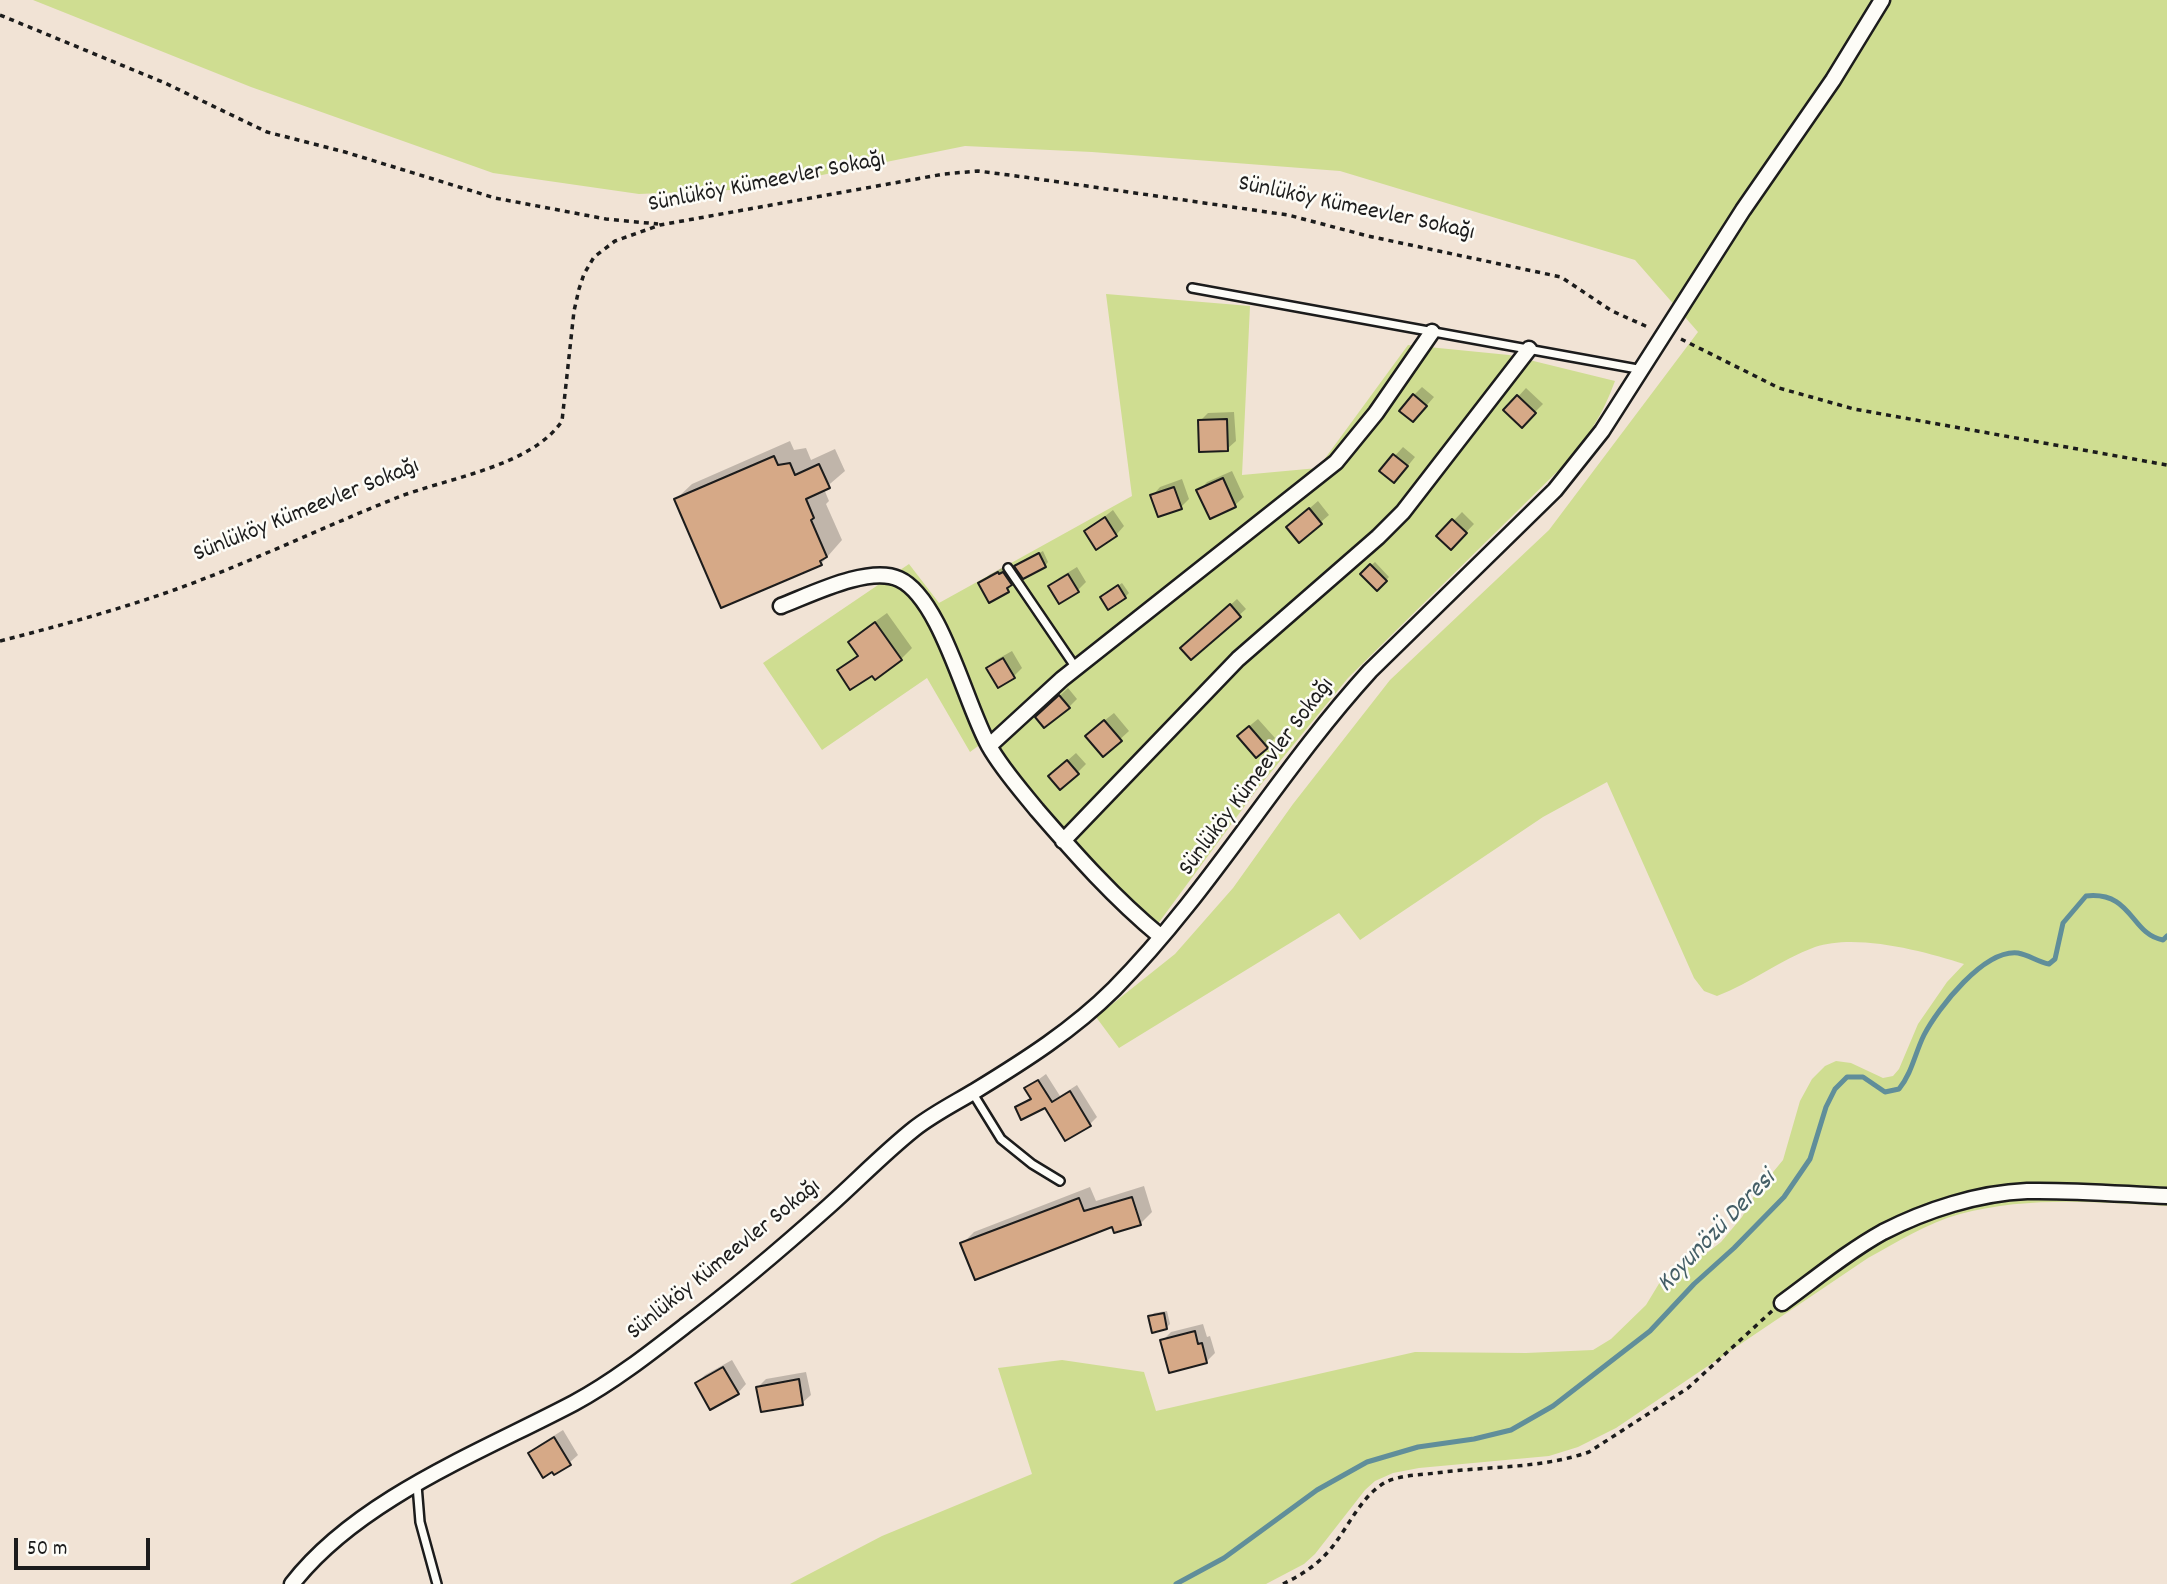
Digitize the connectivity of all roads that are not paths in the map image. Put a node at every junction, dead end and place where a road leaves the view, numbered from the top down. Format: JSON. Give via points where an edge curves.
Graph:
{"nodes":[{"id":1,"x":1882,"y":0,"type":"edge"},
{"id":2,"x":1192,"y":288,"type":"dead end"},
{"id":3,"x":1433,"y":332,"type":"junction"},
{"id":4,"x":1529,"y":349,"type":"junction"},
{"id":5,"x":1643,"y":370,"type":"junction"},
{"id":6,"x":1009,"y":568,"type":"dead end"},
{"id":7,"x":781,"y":606,"type":"dead end"},
{"id":8,"x":1076,"y":668,"type":"junction"},
{"id":9,"x":989,"y":746,"type":"junction"},
{"id":10,"x":1063,"y":841,"type":"junction"},
{"id":11,"x":1160,"y":936,"type":"junction"},
{"id":12,"x":972,"y":1093,"type":"junction"},
{"id":13,"x":1060,"y":1181,"type":"dead end"},
{"id":14,"x":2167,"y":1196,"type":"edge"},
{"id":15,"x":1782,"y":1303,"type":"road end"},
{"id":16,"x":417,"y":1485,"type":"junction"},
{"id":17,"x":292,"y":1584,"type":"edge"},
{"id":18,"x":437,"y":1584,"type":"edge"}],
"edges":[{"from":1,"to":5,"type":"street","name":"Sünlüköy Kümeevler Sokağı"},
{"from":2,"to":3,"type":"lane"},
{"from":3,"to":4,"type":"lane"},
{"from":3,"to":8,"type":"street","via":[[1336,462]]},
{"from":4,"to":5,"type":"lane"},
{"from":4,"to":10,"type":"street","via":[[1395,520],[1238,659]]},
{"from":5,"to":11,"type":"street","name":"Sünlüköy Kümeevler Sokağı","via":[[1555,489],[1342,702],[1195,897]]},
{"from":6,"to":8,"type":"lane"},
{"from":7,"to":9,"type":"street","via":[[867,577],[888,576],[909,585],[952,653]]},
{"from":8,"to":9,"type":"street"},
{"from":9,"to":10,"type":"street"},
{"from":10,"to":11,"type":"street","via":[[1120,902]]},
{"from":11,"to":12,"type":"street","name":"Sünlüköy Kümeevler Sokağı","via":[[1093,1010]]},
{"from":12,"to":13,"type":"lane","via":[[1001,1139]]},
{"from":12,"to":16,"type":"street","name":"Sünlüköy Kümeevler Sokağı","via":[[918,1127],[774,1253],[638,1361],[577,1401]]},
{"from":14,"to":15,"type":"street","via":[[2026,1191],[1944,1207],[1881,1234]]},
{"from":16,"to":17,"type":"street","name":"Sünlüköy Kümeevler Sokağı","via":[[349,1528]]},
{"from":16,"to":18,"type":"lane","via":[[427,1555]]}]}
